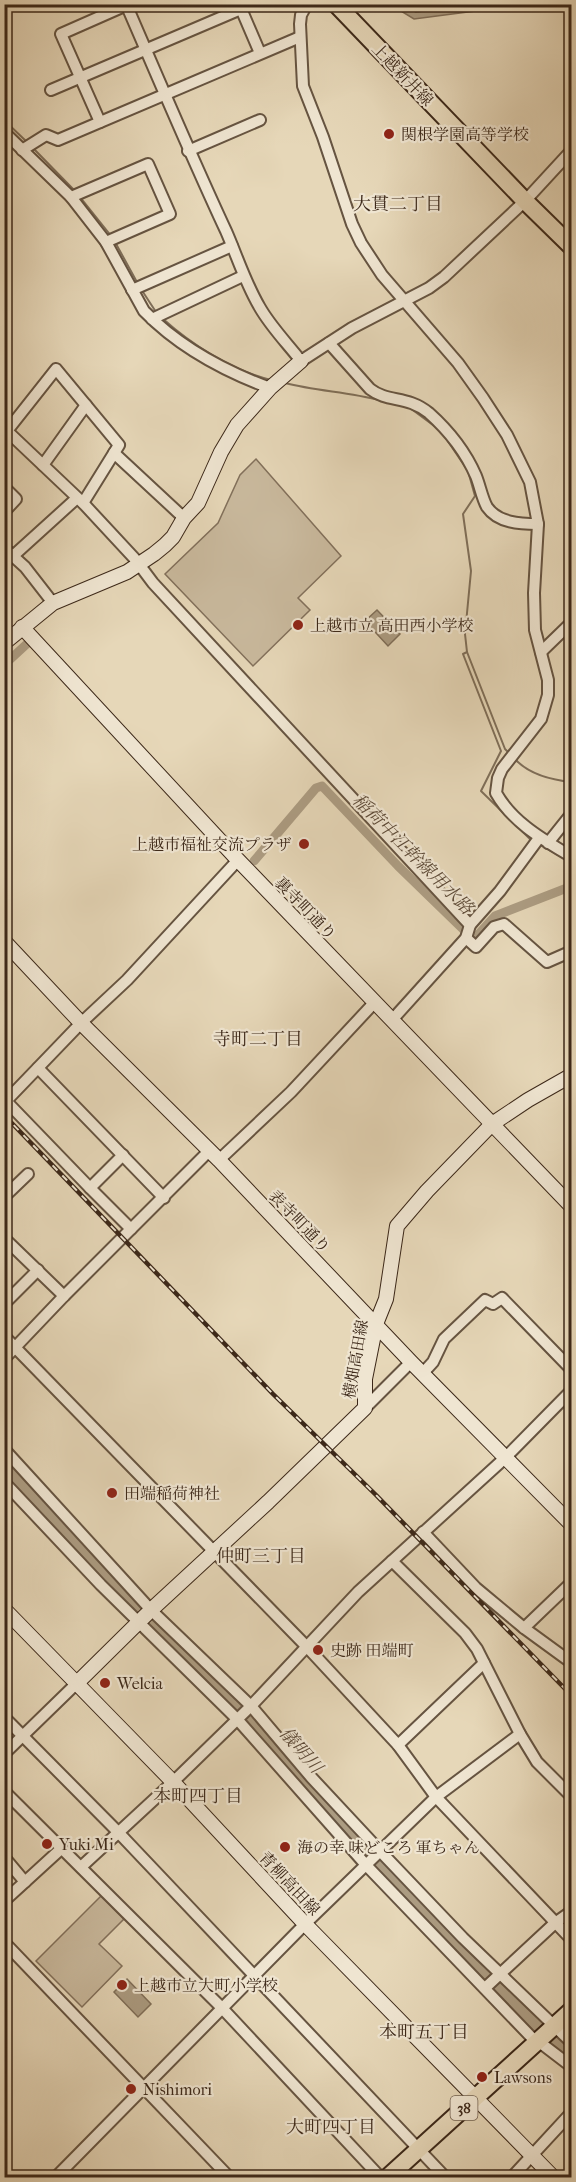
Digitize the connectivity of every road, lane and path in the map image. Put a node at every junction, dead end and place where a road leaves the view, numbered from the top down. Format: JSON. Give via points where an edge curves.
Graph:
{"nodes":[{"id":1,"x":307,"y":4,"type":"edge"},
{"id":2,"x":336,"y":4,"type":"edge"},
{"id":3,"x":127,"y":5,"type":"edge"},
{"id":4,"x":240,"y":7,"type":"edge"},
{"id":5,"x":300,"y":37,"type":"junction"},
{"id":6,"x":146,"y":50,"type":"junction"},
{"id":7,"x":260,"y":53,"type":"junction"},
{"id":8,"x":79,"y":78,"type":"junction"},
{"id":9,"x":51,"y":90,"type":"dead end"},
{"id":10,"x":166,"y":93,"type":"junction"},
{"id":11,"x":260,"y":120,"type":"dead end"},
{"id":12,"x":100,"y":122,"type":"junction"},
{"id":13,"x":4,"y":132,"type":"edge"},
{"id":14,"x":22,"y":150,"type":"junction"},
{"id":15,"x":572,"y":150,"type":"edge"},
{"id":16,"x":188,"y":151,"type":"junction"},
{"id":17,"x":71,"y":197,"type":"junction"},
{"id":18,"x":525,"y":201,"type":"junction"},
{"id":19,"x":106,"y":242,"type":"junction"},
{"id":20,"x":232,"y":246,"type":"junction"},
{"id":21,"x":572,"y":247,"type":"edge"},
{"id":22,"x":243,"y":276,"type":"junction"},
{"id":23,"x":132,"y":291,"type":"junction"},
{"id":24,"x":404,"y":301,"type":"junction"},
{"id":25,"x":152,"y":319,"type":"junction"},
{"id":26,"x":329,"y":343,"type":"junction"},
{"id":27,"x":301,"y":361,"type":"junction"},
{"id":28,"x":270,"y":388,"type":"junction"},
{"id":29,"x":86,"y":405,"type":"junction"},
{"id":30,"x":6,"y":432,"type":"edge"},
{"id":31,"x":114,"y":453,"type":"junction"},
{"id":32,"x":43,"y":465,"type":"junction"},
{"id":33,"x":4,"y":486,"type":"edge"},
{"id":34,"x":80,"y":501,"type":"junction"},
{"id":35,"x":4,"y":512,"type":"edge"},
{"id":36,"x":184,"y":518,"type":"junction"},
{"id":37,"x":538,"y":524,"type":"junction"},
{"id":38,"x":4,"y":548,"type":"edge"},
{"id":39,"x":13,"y":556,"type":"junction"},
{"id":40,"x":138,"y":565,"type":"junction"},
{"id":41,"x":53,"y":603,"type":"junction"},
{"id":42,"x":572,"y":622,"type":"edge"},
{"id":43,"x":22,"y":627,"type":"junction"},
{"id":44,"x":4,"y":643,"type":"edge"},
{"id":45,"x":541,"y":652,"type":"junction"},
{"id":46,"x":572,"y":813,"type":"edge"},
{"id":47,"x":543,"y":841,"type":"junction"},
{"id":48,"x":572,"y":857,"type":"edge"},
{"id":49,"x":238,"y":860,"type":"junction"},
{"id":50,"x":470,"y":925,"type":"junction"},
{"id":51,"x":466,"y":938,"type":"junction"},
{"id":52,"x":4,"y":941,"type":"edge"},
{"id":53,"x":572,"y":951,"type":"edge"},
{"id":54,"x":374,"y":1003,"type":"junction"},
{"id":55,"x":392,"y":1020,"type":"junction"},
{"id":56,"x":81,"y":1023,"type":"junction"},
{"id":57,"x":38,"y":1068,"type":"junction"},
{"id":58,"x":572,"y":1075,"type":"edge"},
{"id":59,"x":492,"y":1124,"type":"junction"},
{"id":60,"x":123,"y":1155,"type":"junction"},
{"id":61,"x":214,"y":1156,"type":"junction"},
{"id":62,"x":28,"y":1174,"type":"dead end"},
{"id":63,"x":90,"y":1188,"type":"junction"},
{"id":64,"x":4,"y":1197,"type":"edge"},
{"id":65,"x":164,"y":1197,"type":"junction"},
{"id":66,"x":572,"y":1207,"type":"edge"},
{"id":67,"x":131,"y":1229,"type":"junction"},
{"id":68,"x":4,"y":1238,"type":"edge"},
{"id":69,"x":38,"y":1270,"type":"junction"},
{"id":70,"x":64,"y":1296,"type":"junction"},
{"id":71,"x":4,"y":1304,"type":"edge"},
{"id":72,"x":376,"y":1324,"type":"junction"},
{"id":73,"x":4,"y":1336,"type":"edge"},
{"id":74,"x":17,"y":1347,"type":"junction"},
{"id":75,"x":4,"y":1359,"type":"edge"},
{"id":76,"x":411,"y":1362,"type":"junction"},
{"id":77,"x":572,"y":1370,"type":"edge"},
{"id":78,"x":422,"y":1374,"type":"junction"},
{"id":79,"x":572,"y":1390,"type":"edge"},
{"id":80,"x":365,"y":1408,"type":"junction"},
{"id":81,"x":4,"y":1449,"type":"edge"},
{"id":82,"x":505,"y":1458,"type":"junction"},
{"id":83,"x":4,"y":1482,"type":"edge"},
{"id":84,"x":572,"y":1525,"type":"edge"},
{"id":85,"x":423,"y":1532,"type":"junction"},
{"id":86,"x":215,"y":1551,"type":"junction"},
{"id":87,"x":392,"y":1561,"type":"junction"},
{"id":88,"x":572,"y":1582,"type":"edge"},
{"id":89,"x":4,"y":1609,"type":"edge"},
{"id":90,"x":150,"y":1611,"type":"junction"},
{"id":91,"x":139,"y":1623,"type":"junction"},
{"id":92,"x":524,"y":1628,"type":"junction"},
{"id":93,"x":308,"y":1648,"type":"junction"},
{"id":94,"x":484,"y":1663,"type":"junction"},
{"id":95,"x":572,"y":1663,"type":"edge"},
{"id":96,"x":77,"y":1683,"type":"junction"},
{"id":97,"x":249,"y":1707,"type":"junction"},
{"id":98,"x":4,"y":1717,"type":"edge"},
{"id":99,"x":237,"y":1719,"type":"junction"},
{"id":100,"x":519,"y":1734,"type":"junction"},
{"id":101,"x":23,"y":1736,"type":"junction"},
{"id":102,"x":398,"y":1745,"type":"junction"},
{"id":103,"x":4,"y":1754,"type":"edge"},
{"id":104,"x":173,"y":1782,"type":"junction"},
{"id":105,"x":4,"y":1791,"type":"edge"},
{"id":106,"x":436,"y":1797,"type":"junction"},
{"id":107,"x":572,"y":1797,"type":"edge"},
{"id":108,"x":118,"y":1832,"type":"junction"},
{"id":109,"x":62,"y":1848,"type":"junction"},
{"id":110,"x":379,"y":1853,"type":"junction"},
{"id":111,"x":4,"y":1857,"type":"edge"},
{"id":112,"x":366,"y":1865,"type":"junction"},
{"id":113,"x":81,"y":1867,"type":"junction"},
{"id":114,"x":25,"y":1882,"type":"junction"},
{"id":115,"x":4,"y":1901,"type":"edge"},
{"id":116,"x":572,"y":1911,"type":"edge"},
{"id":117,"x":555,"y":1923,"type":"junction"},
{"id":118,"x":305,"y":1924,"type":"junction"},
{"id":119,"x":572,"y":1940,"type":"edge"},
{"id":120,"x":4,"y":1942,"type":"edge"},
{"id":121,"x":499,"y":1974,"type":"junction"},
{"id":122,"x":254,"y":1976,"type":"junction"},
{"id":123,"x":486,"y":1986,"type":"junction"},
{"id":124,"x":222,"y":2008,"type":"junction"},
{"id":125,"x":572,"y":2010,"type":"edge"},
{"id":126,"x":543,"y":2036,"type":"junction"},
{"id":127,"x":572,"y":2043,"type":"edge"},
{"id":128,"x":572,"y":2067,"type":"edge"},
{"id":129,"x":142,"y":2087,"type":"junction"},
{"id":130,"x":476,"y":2096,"type":"junction"},
{"id":131,"x":572,"y":2112,"type":"edge"},
{"id":132,"x":419,"y":2150,"type":"junction"},
{"id":133,"x":533,"y":2156,"type":"junction"},
{"id":134,"x":55,"y":2178,"type":"edge"},
{"id":135,"x":230,"y":2178,"type":"edge"},
{"id":136,"x":381,"y":2178,"type":"edge"},
{"id":137,"x":387,"y":2178,"type":"edge"},
{"id":138,"x":446,"y":2178,"type":"edge"},
{"id":139,"x":511,"y":2178,"type":"edge"},
{"id":140,"x":554,"y":2178,"type":"edge"}],
"edges":[{"from":1,"to":5,"type":"street","via":[[301,15]]},
{"from":2,"to":18,"type":"main road","name":"上越新井線"},
{"from":3,"to":6,"type":"street"},
{"from":3,"to":8,"type":"street","via":[[61,34]]},
{"from":4,"to":6,"type":"street"},
{"from":4,"to":7,"type":"street"},
{"from":5,"to":7,"type":"street"},
{"from":5,"to":24,"type":"street","via":[[303,86],[352,224],[382,275]]},
{"from":6,"to":8,"type":"street"},
{"from":6,"to":10,"type":"street"},
{"from":7,"to":10,"type":"street"},
{"from":8,"to":9,"type":"street"},
{"from":8,"to":12,"type":"street"},
{"from":10,"to":12,"type":"street"},
{"from":10,"to":16,"type":"street"},
{"from":11,"to":16,"type":"street"},
{"from":12,"to":14,"type":"street","via":[[58,140],[46,135]]},
{"from":13,"to":14,"type":"street"},
{"from":14,"to":17,"type":"street"},
{"from":15,"to":18,"type":"street"},
{"from":16,"to":20,"type":"street"},
{"from":17,"to":19,"type":"street"},
{"from":17,"to":19,"type":"street","via":[[148,164],[170,214]]},
{"from":18,"to":21,"type":"main road","name":"上越新井線"},
{"from":18,"to":24,"type":"street","via":[[444,277]]},
{"from":19,"to":23,"type":"street"},
{"from":20,"to":22,"type":"street"},
{"from":20,"to":23,"type":"street"},
{"from":22,"to":25,"type":"street"},
{"from":22,"to":27,"type":"street","via":[[260,308]]},
{"from":23,"to":25,"type":"street"},
{"from":24,"to":26,"type":"street"},
{"from":24,"to":37,"type":"street","via":[[458,363],[507,435],[530,482]]},
{"from":25,"to":28,"type":"street","via":[[175,339],[218,365]]},
{"from":26,"to":27,"type":"street"},
{"from":26,"to":37,"type":"street","via":[[376,394],[413,402],[442,426],[467,460],[492,512],[510,522]]},
{"from":27,"to":28,"type":"street"},
{"from":28,"to":36,"type":"street","via":[[231,434],[198,503]]},
{"from":29,"to":30,"type":"street","via":[[59,366]]},
{"from":29,"to":31,"type":"street","via":[[119,445]]},
{"from":29,"to":32,"type":"street"},
{"from":30,"to":32,"type":"street"},
{"from":31,"to":34,"type":"street"},
{"from":31,"to":36,"type":"street"},
{"from":32,"to":34,"type":"street"},
{"from":33,"to":35,"type":"street","via":[[16,499]]},
{"from":34,"to":39,"type":"street"},
{"from":34,"to":40,"type":"street"},
{"from":36,"to":40,"type":"street","via":[[173,537]]},
{"from":37,"to":45,"type":"street","via":[[534,593],[535,630]]},
{"from":38,"to":39,"type":"street"},
{"from":39,"to":41,"type":"street"},
{"from":40,"to":41,"type":"street"},
{"from":40,"to":50,"type":"street"},
{"from":41,"to":43,"type":"street"},
{"from":42,"to":45,"type":"street"},
{"from":43,"to":44,"type":"street"},
{"from":43,"to":49,"type":"street","name":"裏寺町通り"},
{"from":45,"to":47,"type":"street","via":[[548,680],[546,707],[534,730],[502,769],[496,793]]},
{"from":46,"to":47,"type":"street"},
{"from":47,"to":48,"type":"street"},
{"from":47,"to":50,"type":"street"},
{"from":49,"to":54,"type":"street","name":"裏寺町通り"},
{"from":49,"to":56,"type":"street","via":[[127,980]]},
{"from":50,"to":51,"type":"street"},
{"from":51,"to":53,"type":"street","via":[[476,947],[494,927],[504,924],[547,962]]},
{"from":51,"to":55,"type":"street"},
{"from":52,"to":56,"type":"street","name":"表寺町通り"},
{"from":54,"to":55,"type":"street","name":"裏寺町通り"},
{"from":54,"to":61,"type":"street","via":[[291,1092]]},
{"from":55,"to":59,"type":"street","name":"裏寺町通り"},
{"from":56,"to":57,"type":"street"},
{"from":56,"to":61,"type":"street","name":"表寺町通り"},
{"from":57,"to":60,"type":"street"},
{"from":57,"to":63,"type":"street","via":[[6,1101]]},
{"from":58,"to":59,"type":"street","name":"横畑高田線"},
{"from":59,"to":66,"type":"street","name":"裏寺町通り"},
{"from":59,"to":72,"type":"street","name":"横畑高田線","via":[[397,1226],[386,1299]]},
{"from":60,"to":63,"type":"street"},
{"from":60,"to":65,"type":"street"},
{"from":61,"to":65,"type":"street"},
{"from":61,"to":72,"type":"street","name":"表寺町通り"},
{"from":62,"to":64,"type":"street"},
{"from":63,"to":67,"type":"street"},
{"from":65,"to":67,"type":"street"},
{"from":67,"to":70,"type":"street"},
{"from":68,"to":69,"type":"street"},
{"from":69,"to":70,"type":"street"},
{"from":69,"to":71,"type":"street"},
{"from":70,"to":74,"type":"street"},
{"from":72,"to":76,"type":"street","name":"表寺町通り"},
{"from":72,"to":80,"type":"street","name":"横畑高田線","via":[[365,1379]]},
{"from":73,"to":74,"type":"street"},
{"from":74,"to":75,"type":"street"},
{"from":74,"to":86,"type":"street"},
{"from":76,"to":78,"type":"street","name":"表寺町通り"},
{"from":76,"to":80,"type":"street"},
{"from":77,"to":78,"type":"street","via":[[502,1298],[493,1304],[485,1300],[444,1340]]},
{"from":78,"to":82,"type":"street","name":"表寺町通り"},
{"from":79,"to":82,"type":"street"},
{"from":80,"to":86,"type":"street","name":"横畑高田線"},
{"from":81,"to":90,"type":"street"},
{"from":82,"to":84,"type":"street","name":"表寺町通り"},
{"from":82,"to":85,"type":"street"},
{"from":83,"to":91,"type":"street"},
{"from":85,"to":87,"type":"street"},
{"from":85,"to":92,"type":"street","via":[[476,1588]]},
{"from":86,"to":90,"type":"street","name":"横畑高田線"},
{"from":86,"to":93,"type":"street"},
{"from":87,"to":93,"type":"street"},
{"from":87,"to":94,"type":"street","via":[[465,1633]]},
{"from":88,"to":92,"type":"street"},
{"from":89,"to":96,"type":"street","name":"青柳高田線"},
{"from":90,"to":91,"type":"street","name":"横畑高田線"},
{"from":90,"to":97,"type":"street"},
{"from":91,"to":96,"type":"street","name":"横畑高田線"},
{"from":91,"to":99,"type":"street"},
{"from":92,"to":95,"type":"street"},
{"from":93,"to":97,"type":"street"},
{"from":93,"to":102,"type":"street"},
{"from":94,"to":100,"type":"street"},
{"from":94,"to":102,"type":"street"},
{"from":96,"to":101,"type":"street"},
{"from":96,"to":104,"type":"street","name":"青柳高田線"},
{"from":97,"to":99,"type":"street"},
{"from":97,"to":110,"type":"street"},
{"from":98,"to":101,"type":"street"},
{"from":99,"to":104,"type":"street"},
{"from":99,"to":112,"type":"street"},
{"from":100,"to":106,"type":"street"},
{"from":100,"to":107,"type":"street","via":[[537,1762]]},
{"from":101,"to":103,"type":"street"},
{"from":101,"to":108,"type":"street"},
{"from":102,"to":106,"type":"street"},
{"from":104,"to":108,"type":"street"},
{"from":104,"to":118,"type":"street","name":"青柳高田線"},
{"from":105,"to":109,"type":"street"},
{"from":106,"to":110,"type":"street"},
{"from":106,"to":117,"type":"street"},
{"from":108,"to":113,"type":"street"},
{"from":108,"to":122,"type":"street"},
{"from":109,"to":113,"type":"street"},
{"from":109,"to":114,"type":"street"},
{"from":110,"to":112,"type":"street"},
{"from":110,"to":121,"type":"street"},
{"from":111,"to":114,"type":"street"},
{"from":112,"to":118,"type":"street"},
{"from":112,"to":123,"type":"street"},
{"from":113,"to":124,"type":"street"},
{"from":114,"to":115,"type":"street"},
{"from":116,"to":117,"type":"street"},
{"from":117,"to":119,"type":"street"},
{"from":117,"to":121,"type":"street"},
{"from":118,"to":122,"type":"street"},
{"from":118,"to":130,"type":"street","name":"青柳高田線"},
{"from":120,"to":129,"type":"street"},
{"from":121,"to":123,"type":"street"},
{"from":121,"to":126,"type":"street"},
{"from":122,"to":124,"type":"street"},
{"from":122,"to":132,"type":"street"},
{"from":123,"to":126,"type":"street"},
{"from":124,"to":129,"type":"street"},
{"from":124,"to":136,"type":"street"},
{"from":125,"to":126,"type":"main road","number":"38"},
{"from":126,"to":127,"type":"street"},
{"from":126,"to":128,"type":"street"},
{"from":126,"to":130,"type":"main road","number":"38"},
{"from":129,"to":134,"type":"street"},
{"from":129,"to":135,"type":"street"},
{"from":130,"to":132,"type":"main road","number":"38"},
{"from":130,"to":133,"type":"street","name":"青柳高田線"},
{"from":131,"to":133,"type":"street"},
{"from":132,"to":137,"type":"main road","number":"38"},
{"from":132,"to":138,"type":"street"},
{"from":133,"to":139,"type":"street"},
{"from":133,"to":140,"type":"street","name":"青柳高田線"}]}
